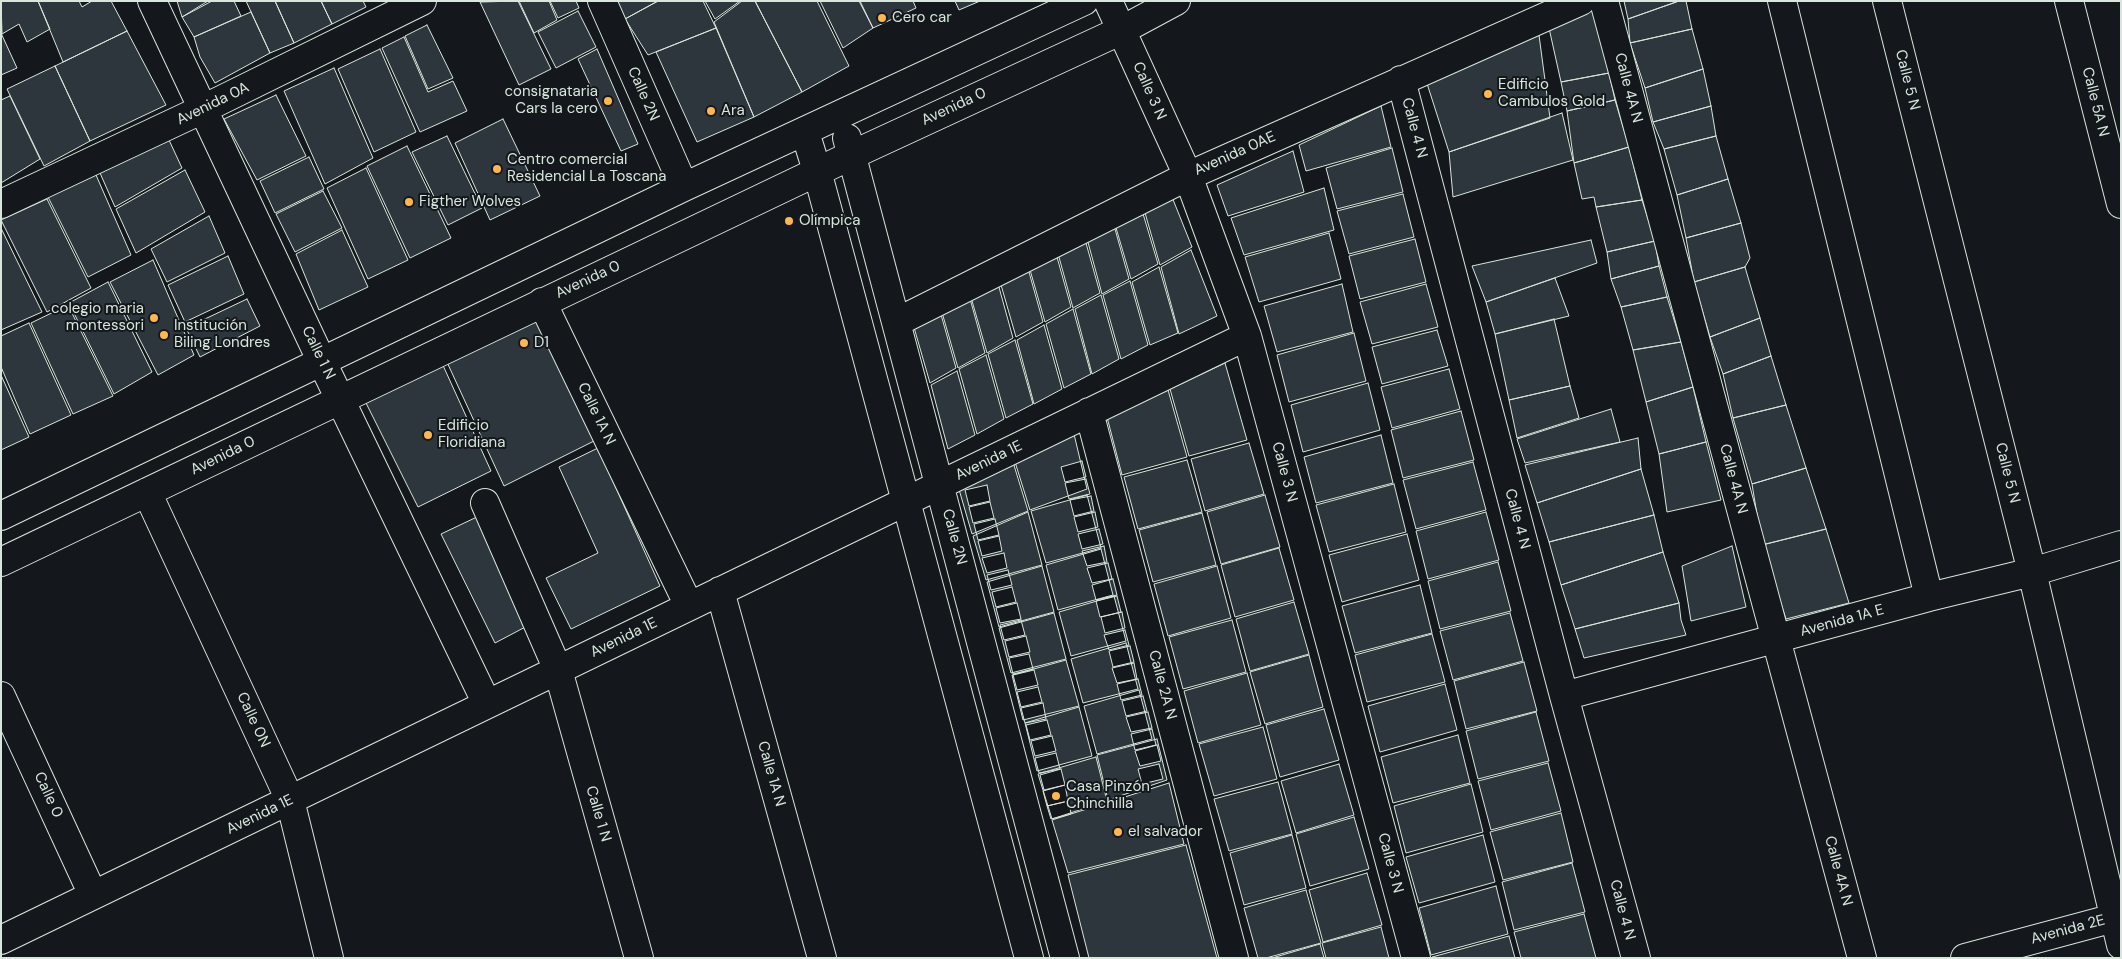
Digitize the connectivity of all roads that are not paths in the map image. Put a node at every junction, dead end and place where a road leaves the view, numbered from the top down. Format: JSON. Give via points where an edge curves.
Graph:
{"nodes":[{"id":1,"x":152,"y":1,"type":"edge"},
{"id":2,"x":422,"y":1,"type":"edge"},
{"id":3,"x":602,"y":1,"type":"edge"},
{"id":4,"x":1084,"y":1,"type":"edge"},
{"id":5,"x":1108,"y":1,"type":"edge"},
{"id":6,"x":1176,"y":1,"type":"edge"},
{"id":7,"x":1581,"y":1,"type":"edge"},
{"id":8,"x":1604,"y":1,"type":"edge"},
{"id":9,"x":1782,"y":1,"type":"edge"},
{"id":10,"x":1887,"y":1,"type":"edge"},
{"id":11,"x":2068,"y":1,"type":"edge"},
{"id":12,"x":1122,"y":30,"type":"junction"},
{"id":13,"x":1401,"y":80,"type":"junction"},
{"id":14,"x":203,"y":109,"type":"junction"},
{"id":15,"x":840,"y":116,"type":"junction"},
{"id":16,"x":804,"y":132,"type":"junction"},
{"id":17,"x":852,"y":154,"type":"junction"},
{"id":18,"x":817,"y":171,"type":"junction"},
{"id":19,"x":1188,"y":176,"type":"junction"},
{"id":20,"x":684,"y":187,"type":"junction"},
{"id":21,"x":1,"y":204,"type":"edge"},
{"id":22,"x":2121,"y":204,"type":"edge"},
{"id":23,"x":542,"y":302,"type":"junction"},
{"id":24,"x":897,"y":322,"type":"junction"},
{"id":25,"x":1247,"y":336,"type":"junction"},
{"id":26,"x":322,"y":362,"type":"junction"},
{"id":27,"x":340,"y":399,"type":"junction"},
{"id":28,"x":1089,"y":412,"type":"junction"},
{"id":29,"x":940,"y":485,"type":"junction"},
{"id":30,"x":147,"y":492,"type":"junction"},
{"id":31,"x":906,"y":501,"type":"junction"},
{"id":32,"x":485,"y":503,"type":"dead end"},
{"id":33,"x":1,"y":516,"type":"edge"},
{"id":34,"x":2121,"y":545,"type":"edge"},
{"id":35,"x":1,"y":562,"type":"edge"},
{"id":36,"x":2032,"y":572,"type":"junction"},
{"id":37,"x":720,"y":591,"type":"junction"},
{"id":38,"x":1929,"y":597,"type":"junction"},
{"id":39,"x":689,"y":606,"type":"junction"},
{"id":40,"x":1776,"y":638,"type":"junction"},
{"id":41,"x":558,"y":670,"type":"junction"},
{"id":42,"x":1,"y":696,"type":"edge"},
{"id":43,"x":1564,"y":696,"type":"junction"},
{"id":44,"x":488,"y":704,"type":"junction"},
{"id":45,"x":290,"y":800,"type":"junction"},
{"id":46,"x":93,"y":896,"type":"junction"},
{"id":47,"x":2114,"y":918,"type":"junction"},
{"id":48,"x":1,"y":940,"type":"edge"},
{"id":49,"x":2121,"y":945,"type":"edge"},
{"id":50,"x":329,"y":958,"type":"edge"},
{"id":51,"x":639,"y":958,"type":"edge"},
{"id":52,"x":822,"y":958,"type":"edge"},
{"id":53,"x":1029,"y":958,"type":"edge"},
{"id":54,"x":1065,"y":958,"type":"edge"},
{"id":55,"x":1234,"y":958,"type":"edge"},
{"id":56,"x":1416,"y":958,"type":"edge"},
{"id":57,"x":1636,"y":958,"type":"edge"},
{"id":58,"x":1862,"y":958,"type":"edge"},
{"id":59,"x":1965,"y":958,"type":"edge"}],
"edges":[{"from":1,"to":14,"type":"street","name":"Calle 1 N"},
{"from":2,"to":14,"type":"street","name":"Avenida 0A"},
{"from":3,"to":20,"type":"street","name":"Calle 2N"},
{"from":4,"to":15,"type":"street"},
{"from":5,"to":12,"type":"street","name":"Calle 3 N"},
{"from":6,"to":12,"type":"street","name":"Avenida 0"},
{"from":7,"to":13,"type":"street","name":"Avenida 0AE"},
{"from":8,"to":40,"type":"street","name":"Calle 4A N"},
{"from":9,"to":38,"type":"street"},
{"from":10,"to":36,"type":"street","name":"Calle 5 N"},
{"from":11,"to":22,"type":"street","name":"Calle 5A N"},
{"from":12,"to":17,"type":"street","name":"Avenida 0"},
{"from":12,"to":19,"type":"street","name":"Calle 3 N"},
{"from":13,"to":19,"type":"street","name":"Avenida 0AE"},
{"from":13,"to":43,"type":"street","name":"Calle 4 N"},
{"from":14,"to":21,"type":"street","name":"Avenida 0A"},
{"from":14,"to":26,"type":"street","name":"Calle 1 N"},
{"from":15,"to":16,"type":"street"},
{"from":15,"to":17,"type":"street","name":"Calle 2N"},
{"from":16,"to":18,"type":"street"},
{"from":16,"to":20,"type":"street"},
{"from":17,"to":18,"type":"street","name":"Avenida 0"},
{"from":17,"to":24,"type":"street","name":"Calle 2N"},
{"from":18,"to":23,"type":"street","name":"Avenida 0"},
{"from":18,"to":31,"type":"street"},
{"from":19,"to":24,"type":"street","name":"Avenida 0AE"},
{"from":19,"to":25,"type":"street","name":"Calle 3 N"},
{"from":20,"to":26,"type":"street"},
{"from":23,"to":27,"type":"street","name":"Avenida 0"},
{"from":23,"to":39,"type":"street","name":"Calle 1A N"},
{"from":24,"to":29,"type":"street","name":"Calle 2N"},
{"from":25,"to":28,"type":"street","name":"Avenida 1E"},
{"from":25,"to":56,"type":"street","name":"Calle 3 N"},
{"from":26,"to":27,"type":"street","name":"Calle 1 N"},
{"from":26,"to":33,"type":"street"},
{"from":27,"to":30,"type":"street","name":"Avenida 0"},
{"from":27,"to":44,"type":"street","name":"Calle 1 N"},
{"from":28,"to":29,"type":"street","name":"Avenida 1E"},
{"from":28,"to":55,"type":"street","name":"Calle 2A N"},
{"from":29,"to":31,"type":"street","name":"Avenida 1E"},
{"from":29,"to":54,"type":"street","name":"Calle 2N"},
{"from":30,"to":35,"type":"street","name":"Avenida 0"},
{"from":30,"to":45,"type":"street","name":"Calle 0N"},
{"from":31,"to":37,"type":"street","name":"Avenida 1E"},
{"from":31,"to":53,"type":"street"},
{"from":32,"to":41,"type":"street","name":"Calle 1 N"},
{"from":34,"to":36,"type":"street","name":"Avenida 1A E"},
{"from":36,"to":38,"type":"street","name":"Avenida 1A E"},
{"from":36,"to":47,"type":"street","name":"Calle 5 N"},
{"from":37,"to":39,"type":"street","name":"Avenida 1E"},
{"from":37,"to":52,"type":"street","name":"Calle 1A N"},
{"from":38,"to":40,"type":"street","name":"Avenida 1A E"},
{"from":39,"to":41,"type":"street","name":"Avenida 1E"},
{"from":40,"to":43,"type":"street","name":"Avenida 1A E"},
{"from":40,"to":58,"type":"street","name":"Calle 4A N"},
{"from":41,"to":44,"type":"street","name":"Avenida 1E"},
{"from":41,"to":51,"type":"street","name":"Calle 1 N"},
{"from":42,"to":46,"type":"street","name":"Calle 0"},
{"from":43,"to":57,"type":"street","name":"Calle 4 N"},
{"from":44,"to":45,"type":"street","name":"Avenida 1E"},
{"from":45,"to":46,"type":"street","name":"Avenida 1E"},
{"from":45,"to":50,"type":"street","name":"Calle 0N"},
{"from":46,"to":48,"type":"street","name":"Avenida 1E"},
{"from":47,"to":49,"type":"street","name":"Calle 5 N"},
{"from":47,"to":59,"type":"street","name":"Avenida 2E"}]}
